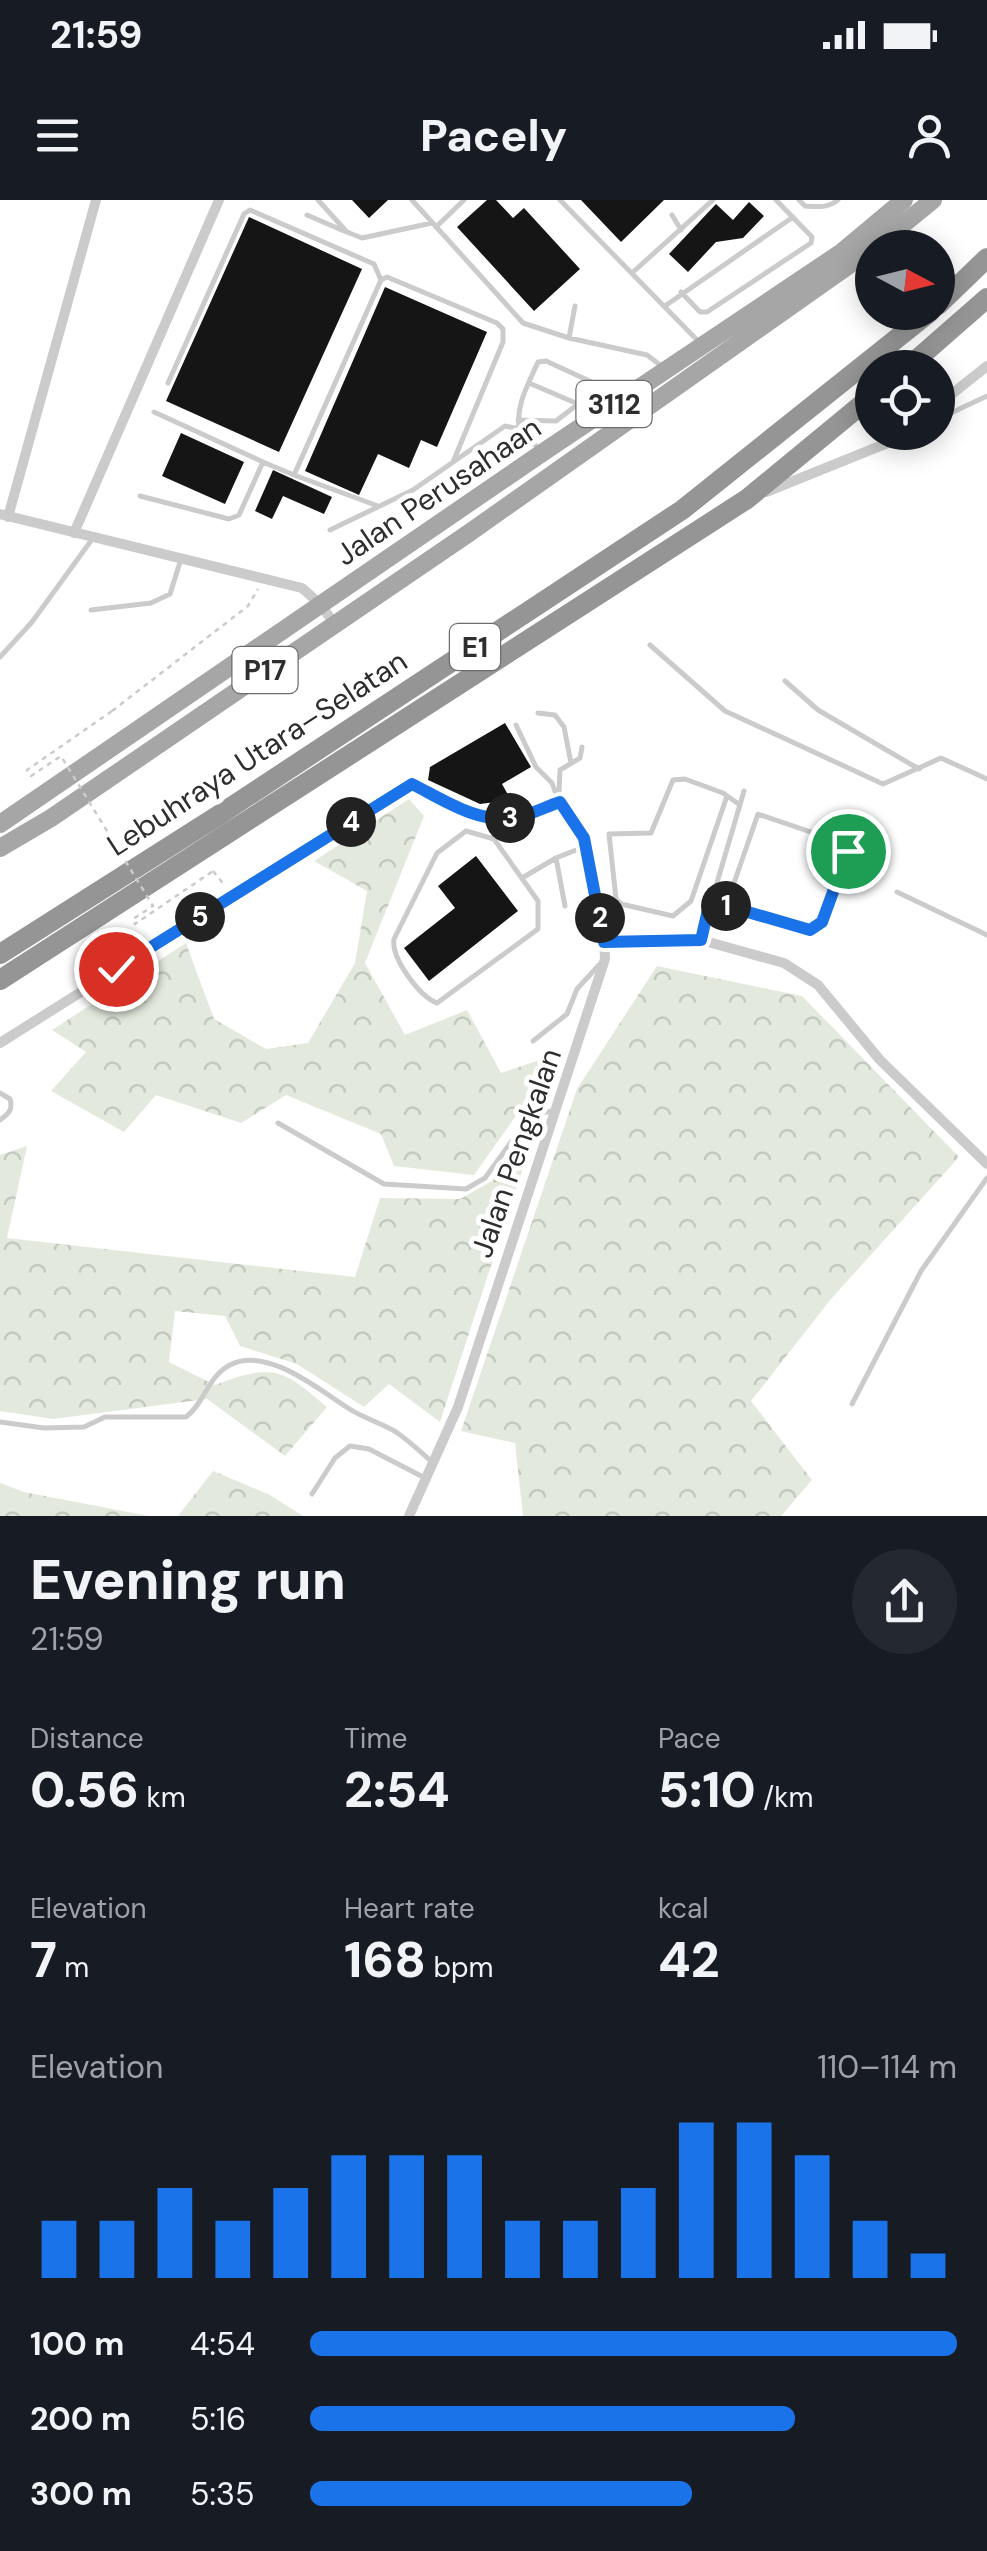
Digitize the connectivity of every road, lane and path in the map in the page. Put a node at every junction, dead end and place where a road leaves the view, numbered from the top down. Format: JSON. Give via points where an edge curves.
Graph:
{"nodes":[{"id":1,"x":96,"y":200,"type":"edge"},
{"id":2,"x":218,"y":200,"type":"edge"},
{"id":3,"x":318,"y":200,"type":"edge"},
{"id":4,"x":412,"y":200,"type":"edge"},
{"id":5,"x":464,"y":200,"type":"edge"},
{"id":6,"x":560,"y":200,"type":"edge"},
{"id":7,"x":713,"y":200,"type":"edge"},
{"id":8,"x":776,"y":200,"type":"edge"},
{"id":9,"x":798,"y":200,"type":"edge"},
{"id":10,"x":812,"y":200,"type":"edge"},
{"id":11,"x":838,"y":200,"type":"edge"},
{"id":12,"x":904,"y":200,"type":"edge"},
{"id":13,"x":933,"y":200,"type":"edge"},
{"id":14,"x":805,"y":206,"type":"junction"},
{"id":15,"x":672,"y":215,"type":"dead end"},
{"id":16,"x":307,"y":216,"type":"dead end"},
{"id":17,"x":792,"y":217,"type":"junction"},
{"id":18,"x":434,"y":225,"type":"junction"},
{"id":19,"x":681,"y":230,"type":"junction"},
{"id":20,"x":896,"y":230,"type":"edge"},
{"id":21,"x":346,"y":232,"type":"junction"},
{"id":22,"x":987,"y":258,"type":"edge"},
{"id":23,"x":855,"y":261,"type":"edge"},
{"id":24,"x":632,"y":273,"type":"junction"},
{"id":25,"x":382,"y":280,"type":"junction"},
{"id":26,"x":955,"y":289,"type":"edge"},
{"id":27,"x":681,"y":292,"type":"junction"},
{"id":28,"x":987,"y":298,"type":"edge"},
{"id":29,"x":574,"y":306,"type":"dead end"},
{"id":30,"x":664,"y":306,"type":"junction"},
{"id":31,"x":907,"y":330,"type":"edge"},
{"id":32,"x":570,"y":338,"type":"junction"},
{"id":33,"x":702,"y":345,"type":"junction"},
{"id":34,"x":928,"y":350,"type":"edge"},
{"id":35,"x":987,"y":366,"type":"edge"},
{"id":36,"x":666,"y":370,"type":"junction"},
{"id":37,"x":168,"y":383,"type":"dead end"},
{"id":38,"x":528,"y":383,"type":"junction"},
{"id":39,"x":955,"y":391,"type":"edge"},
{"id":40,"x":987,"y":396,"type":"edge"},
{"id":41,"x":578,"y":404,"type":"junction"},
{"id":42,"x":855,"y":410,"type":"edge"},
{"id":43,"x":955,"y":411,"type":"edge"},
{"id":44,"x":154,"y":412,"type":"dead end"},
{"id":45,"x":518,"y":420,"type":"junction"},
{"id":46,"x":519,"y":429,"type":"junction"},
{"id":47,"x":870,"y":450,"type":"edge"},
{"id":48,"x":542,"y":452,"type":"junction"},
{"id":49,"x":263,"y":462,"type":"junction"},
{"id":50,"x":453,"y":462,"type":"junction"},
{"id":51,"x":294,"y":475,"type":"junction"},
{"id":52,"x":140,"y":496,"type":"dead end"},
{"id":53,"x":748,"y":500,"type":"junction"},
{"id":54,"x":378,"y":506,"type":"junction"},
{"id":55,"x":4,"y":516,"type":"edge"},
{"id":56,"x":330,"y":530,"type":"dead end"},
{"id":57,"x":74,"y":533,"type":"junction"},
{"id":58,"x":93,"y":538,"type":"junction"},
{"id":59,"x":180,"y":559,"type":"junction"},
{"id":60,"x":263,"y":578,"type":"junction"},
{"id":61,"x":320,"y":604,"type":"junction"},
{"id":62,"x":92,"y":610,"type":"dead end"},
{"id":63,"x":334,"y":623,"type":"junction"},
{"id":64,"x":650,"y":645,"type":"dead end"},
{"id":65,"x":0,"y":657,"type":"edge"},
{"id":66,"x":785,"y":680,"type":"dead end"},
{"id":67,"x":538,"y":713,"type":"dead end"},
{"id":68,"x":516,"y":726,"type":"dead end"},
{"id":69,"x":582,"y":747,"type":"dead end"},
{"id":70,"x":571,"y":763,"type":"junction"},
{"id":71,"x":919,"y":769,"type":"junction"},
{"id":72,"x":987,"y":779,"type":"edge"},
{"id":73,"x":744,"y":791,"type":"dead end"},
{"id":74,"x":728,"y":796,"type":"junction"},
{"id":75,"x":560,"y":802,"type":"junction"},
{"id":76,"x":740,"y":804,"type":"junction"},
{"id":77,"x":0,"y":824,"type":"edge"},
{"id":78,"x":586,"y":846,"type":"junction"},
{"id":79,"x":0,"y":848,"type":"edge"},
{"id":80,"x":556,"y":858,"type":"junction"},
{"id":81,"x":522,"y":878,"type":"junction"},
{"id":82,"x":897,"y":892,"type":"dead end"},
{"id":83,"x":233,"y":896,"type":"junction"},
{"id":84,"x":710,"y":901,"type":"junction"},
{"id":85,"x":565,"y":906,"type":"dead end"},
{"id":86,"x":726,"y":906,"type":"junction"},
{"id":87,"x":987,"y":935,"type":"edge"},
{"id":88,"x":701,"y":940,"type":"junction"},
{"id":89,"x":604,"y":942,"type":"junction"},
{"id":90,"x":0,"y":954,"type":"edge"},
{"id":91,"x":605,"y":959,"type":"junction"},
{"id":92,"x":0,"y":980,"type":"edge"},
{"id":93,"x":533,"y":1041,"type":"dead end"},
{"id":94,"x":0,"y":1043,"type":"edge"},
{"id":95,"x":0,"y":1093,"type":"edge"},
{"id":96,"x":557,"y":1110,"type":"junction"},
{"id":97,"x":0,"y":1120,"type":"edge"},
{"id":98,"x":278,"y":1123,"type":"dead end"},
{"id":99,"x":987,"y":1164,"type":"edge"},
{"id":100,"x":987,"y":1178,"type":"edge"},
{"id":101,"x":852,"y":1404,"type":"dead end"},
{"id":102,"x":0,"y":1422,"type":"edge"},
{"id":103,"x":435,"y":1464,"type":"junction"},
{"id":104,"x":428,"y":1480,"type":"junction"},
{"id":105,"x":312,"y":1494,"type":"dead end"},
{"id":106,"x":409,"y":1516,"type":"edge"}],
"edges":[{"from":1,"to":55,"type":"street"},
{"from":2,"to":57,"type":"street"},
{"from":3,"to":21,"type":"lane"},
{"from":4,"to":18,"type":"lane"},
{"from":5,"to":18,"type":"lane"},
{"from":6,"to":24,"type":"lane"},
{"from":7,"to":19,"type":"lane"},
{"from":8,"to":17,"type":"lane"},
{"from":9,"to":14,"type":"lane"},
{"from":10,"to":14,"type":"lane"},
{"from":11,"to":14,"type":"lane"},
{"from":12,"to":33,"type":"main road","name":"Jalan Perusahaan","number":"3112","via":[[842,252]]},
{"from":13,"to":20,"type":"main road","name":"Jalan Perusahaan","number":"P17"},
{"from":15,"to":19,"type":"lane"},
{"from":16,"to":21,"type":"lane"},
{"from":17,"to":27,"type":"lane"},
{"from":17,"to":27,"type":"lane","via":[[812,237],[810,243],[766,273],[707,312]]},
{"from":18,"to":21,"type":"lane","via":[[362,238]]},
{"from":18,"to":32,"type":"lane","via":[[523,324]]},
{"from":19,"to":24,"type":"lane"},
{"from":22,"to":26,"type":"highway"},
{"from":23,"to":63,"type":"main road","name":"Jalan Perusahaan","number":"P17"},
{"from":24,"to":30,"type":"lane"},
{"from":25,"to":37,"type":"lane","via":[[374,264],[250,210]]},
{"from":25,"to":50,"type":"lane","via":[[388,277],[503,329]]},
{"from":25,"to":51,"type":"lane"},
{"from":27,"to":30,"type":"lane"},
{"from":28,"to":34,"type":"highway"},
{"from":29,"to":32,"type":"lane"},
{"from":30,"to":33,"type":"lane"},
{"from":31,"to":90,"type":"highway","name":"Lebuhraya Utara–Selatan","number":"E1","via":[[682,510]]},
{"from":32,"to":36,"type":"lane","via":[[647,355]]},
{"from":33,"to":36,"type":"main road","name":"Jalan Perusahaan","number":"3112"},
{"from":35,"to":39,"type":"street"},
{"from":36,"to":48,"type":"main road","name":"Jalan Perusahaan","number":"3112"},
{"from":38,"to":41,"type":"lane"},
{"from":38,"to":41,"type":"lane","via":[[538,362],[546,362],[596,384]]},
{"from":38,"to":45,"type":"lane"},
{"from":40,"to":43,"type":"lane"},
{"from":41,"to":45,"type":"lane","via":[[556,421]]},
{"from":42,"to":53,"type":"highway","name":"Lebuhraya Utara–Selatan","number":"E1"},
{"from":44,"to":49,"type":"lane"},
{"from":45,"to":46,"type":"lane"},
{"from":46,"to":48,"type":"lane"},
{"from":46,"to":50,"type":"lane","via":[[505,426]]},
{"from":47,"to":53,"type":"street"},
{"from":48,"to":61,"type":"main road","name":"Jalan Perusahaan","number":"3112"},
{"from":49,"to":51,"type":"lane"},
{"from":49,"to":52,"type":"lane","via":[[239,515],[229,519]]},
{"from":50,"to":54,"type":"lane"},
{"from":51,"to":54,"type":"lane"},
{"from":53,"to":92,"type":"highway","name":"Lebuhraya Utara–Selatan","number":"E1"},
{"from":54,"to":56,"type":"lane"},
{"from":55,"to":57,"type":"street"},
{"from":57,"to":58,"type":"street"},
{"from":58,"to":59,"type":"street"},
{"from":58,"to":65,"type":"lane"},
{"from":59,"to":60,"type":"street"},
{"from":59,"to":62,"type":"lane","via":[[170,594]]},
{"from":60,"to":61,"type":"street","via":[[302,588]]},
{"from":60,"to":83,"type":"path","bridge":true,"via":[[248,606],[26,770],[32,776],[60,756],[153,906],[135,924],[213,872]]},
{"from":61,"to":63,"type":"street"},
{"from":61,"to":77,"type":"main road","name":"Jalan Perusahaan","number":"3112"},
{"from":63,"to":79,"type":"main road","name":"Jalan Perusahaan","number":"P17"},
{"from":64,"to":71,"type":"lane","via":[[726,711],[883,784]]},
{"from":66,"to":71,"type":"lane","via":[[818,710]]},
{"from":67,"to":70,"type":"lane","via":[[555,715],[564,727]]},
{"from":68,"to":75,"type":"lane"},
{"from":69,"to":70,"type":"lane"},
{"from":70,"to":75,"type":"lane","via":[[560,770]]},
{"from":71,"to":72,"type":"lane","via":[[941,758]]},
{"from":73,"to":76,"type":"lane"},
{"from":74,"to":74,"type":"lane","via":[[673,780],[652,832],[609,834],[616,900],[673,916],[686,908]]},
{"from":74,"to":76,"type":"lane"},
{"from":75,"to":78,"type":"street","name":"Jalan Pengkalan"},
{"from":75,"to":83,"type":"street","via":[[514,818],[487,817],[412,784]]},
{"from":76,"to":84,"type":"lane"},
{"from":78,"to":80,"type":"lane"},
{"from":78,"to":89,"type":"street","name":"Jalan Pengkalan"},
{"from":80,"to":81,"type":"lane"},
{"from":80,"to":85,"type":"lane"},
{"from":81,"to":81,"type":"lane","via":[[538,901],[538,929],[446,998],[427,999],[392,949],[437,853],[466,831],[494,839]]},
{"from":82,"to":87,"type":"lane"},
{"from":83,"to":94,"type":"street"},
{"from":84,"to":86,"type":"lane"},
{"from":84,"to":88,"type":"lane"},
{"from":86,"to":86,"type":"lane","via":[[817,927],[846,844],[758,814]]},
{"from":88,"to":89,"type":"street"},
{"from":88,"to":99,"type":"street","via":[[784,963],[818,985],[880,1060]]},
{"from":89,"to":91,"type":"street","name":"Jalan Pengkalan"},
{"from":91,"to":93,"type":"lane","via":[[577,989],[567,1014]]},
{"from":91,"to":96,"type":"street","name":"Jalan Pengkalan"},
{"from":95,"to":97,"type":"lane","via":[[12,1106]]},
{"from":96,"to":98,"type":"lane","via":[[524,1123],[485,1178],[466,1189],[384,1184]]},
{"from":96,"to":103,"type":"street","name":"Jalan Pengkalan"},
{"from":100,"to":101,"type":"lane","via":[[921,1271]]},
{"from":102,"to":103,"type":"lane","via":[[84,1427],[104,1417],[186,1416],[217,1374],[252,1359],[296,1374],[396,1432]]},
{"from":103,"to":104,"type":"street","name":"Jalan Pengkalan"},
{"from":104,"to":105,"type":"lane","via":[[350,1446]]},
{"from":104,"to":106,"type":"street","name":"Jalan Pengkalan"}]}
